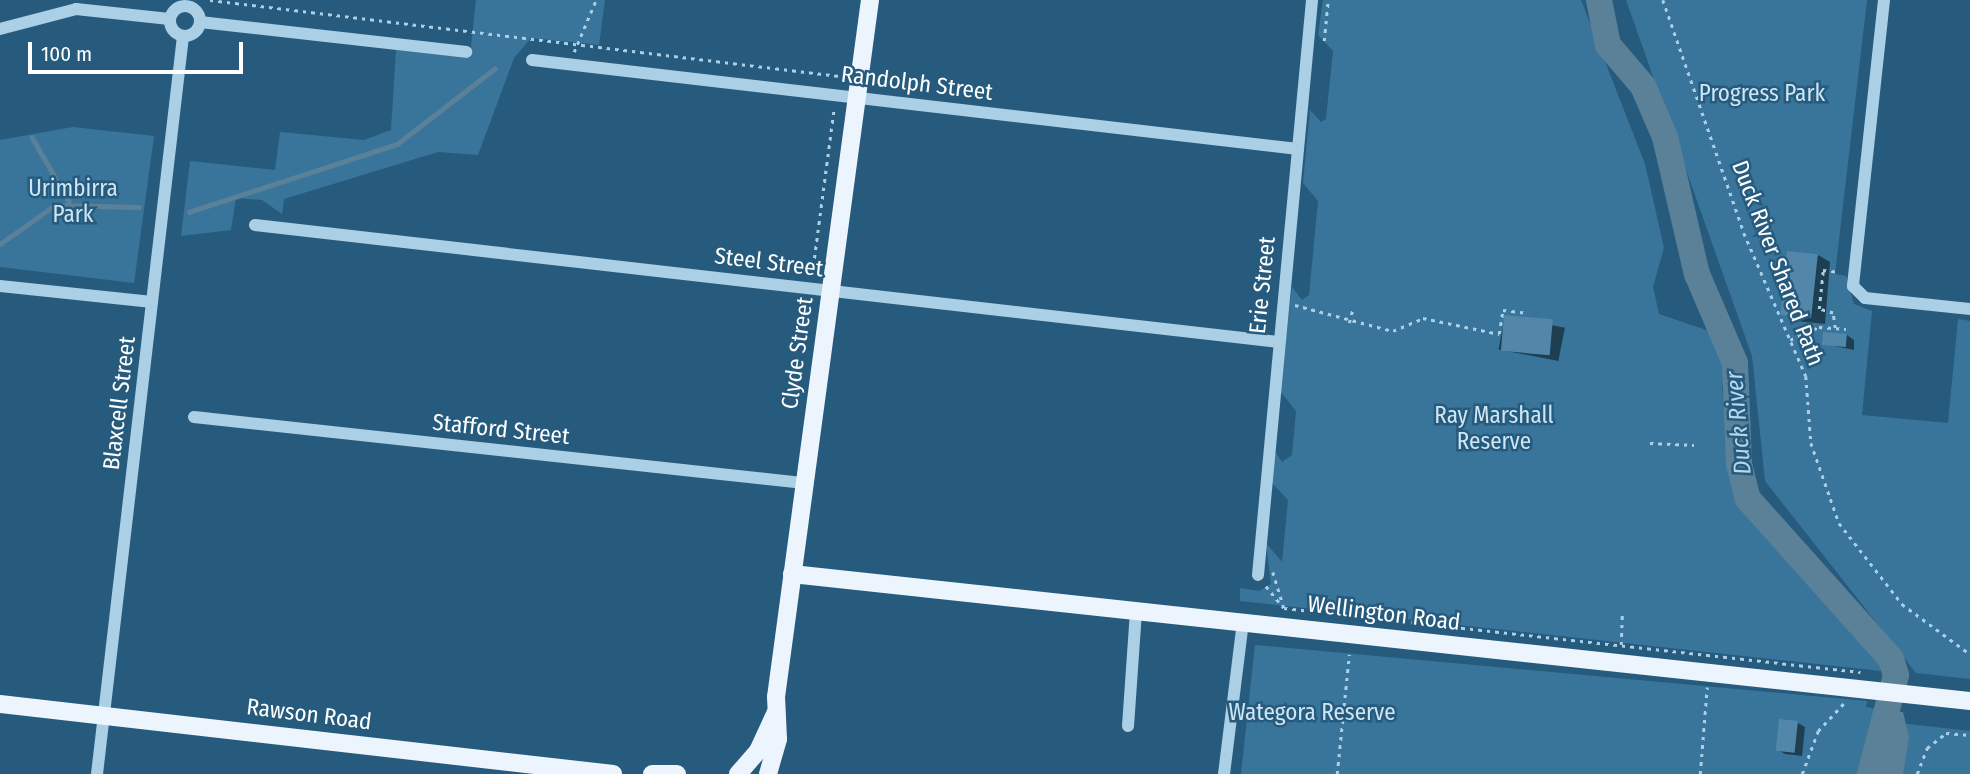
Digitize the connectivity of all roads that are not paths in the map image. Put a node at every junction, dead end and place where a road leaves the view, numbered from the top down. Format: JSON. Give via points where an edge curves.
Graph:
{"nodes":[{"id":1,"x":870,"y":0,"type":"edge"},
{"id":2,"x":1312,"y":0,"type":"edge"},
{"id":3,"x":1884,"y":0,"type":"edge"},
{"id":4,"x":189,"y":3,"type":"edge"},
{"id":5,"x":169,"y":19,"type":"junction"},
{"id":6,"x":200,"y":22,"type":"junction"},
{"id":7,"x":0,"y":29,"type":"edge"},
{"id":8,"x":183,"y":36,"type":"junction"},
{"id":9,"x":466,"y":52,"type":"dead end"},
{"id":10,"x":532,"y":60,"type":"dead end"},
{"id":11,"x":858,"y":96,"type":"junction"},
{"id":12,"x":1298,"y":149,"type":"junction"},
{"id":13,"x":256,"y":225,"type":"dead end"},
{"id":14,"x":0,"y":286,"type":"edge"},
{"id":15,"x":831,"y":290,"type":"junction"},
{"id":16,"x":152,"y":302,"type":"junction"},
{"id":17,"x":1970,"y":309,"type":"edge"},
{"id":18,"x":1278,"y":342,"type":"junction"},
{"id":19,"x":194,"y":417,"type":"dead end"},
{"id":20,"x":804,"y":483,"type":"junction"},
{"id":21,"x":792,"y":574,"type":"junction"},
{"id":22,"x":1258,"y":575,"type":"road end"},
{"id":23,"x":1136,"y":613,"type":"junction"},
{"id":24,"x":1243,"y":621,"type":"junction"},
{"id":25,"x":1970,"y":701,"type":"edge"},
{"id":26,"x":0,"y":704,"type":"edge"},
{"id":27,"x":775,"y":714,"type":"junction"},
{"id":28,"x":104,"y":716,"type":"junction"},
{"id":29,"x":1128,"y":726,"type":"dead end"},
{"id":30,"x":97,"y":774,"type":"edge"},
{"id":31,"x":613,"y":774,"type":"edge"},
{"id":32,"x":652,"y":774,"type":"edge"},
{"id":33,"x":677,"y":774,"type":"edge"},
{"id":34,"x":738,"y":774,"type":"edge"},
{"id":35,"x":768,"y":774,"type":"edge"},
{"id":36,"x":1224,"y":774,"type":"edge"}],
"edges":[{"from":1,"to":11,"type":"main road","name":"Clyde Street"},
{"from":2,"to":12,"type":"street","name":"Erie Street"},
{"from":3,"to":17,"type":"street","via":[[1854,274],[1856,291],[1872,299]]},
{"from":4,"to":5,"type":"street","via":[[174,10]]},
{"from":4,"to":6,"type":"street"},
{"from":5,"to":7,"type":"street","via":[[76,9]]},
{"from":5,"to":8,"type":"street"},
{"from":6,"to":8,"type":"street","via":[[195,33]]},
{"from":6,"to":9,"type":"street"},
{"from":8,"to":16,"type":"street","name":"Blaxcell Street"},
{"from":10,"to":11,"type":"street","name":"Randolph Street"},
{"from":11,"to":12,"type":"street","name":"Randolph Street"},
{"from":11,"to":15,"type":"main road","name":"Clyde Street"},
{"from":12,"to":18,"type":"street","name":"Erie Street"},
{"from":13,"to":15,"type":"street","name":"Steel Street"},
{"from":14,"to":16,"type":"street"},
{"from":15,"to":18,"type":"street","name":"Steel Street"},
{"from":15,"to":20,"type":"main road","name":"Clyde Street"},
{"from":16,"to":28,"type":"street","name":"Blaxcell Street"},
{"from":18,"to":22,"type":"street","name":"Erie Street"},
{"from":19,"to":20,"type":"street","name":"Stafford Street"},
{"from":20,"to":21,"type":"main road","name":"Clyde Street"},
{"from":21,"to":23,"type":"main road","name":"Wellington Road"},
{"from":21,"to":27,"type":"main road","name":"Clyde Street"},
{"from":23,"to":24,"type":"main road","name":"Wellington Road"},
{"from":23,"to":29,"type":"street"},
{"from":24,"to":25,"type":"main road","name":"Wellington Road","via":[[1846,687],[1869,682],[1919,695]]},
{"from":24,"to":36,"type":"street"},
{"from":26,"to":28,"type":"main road","name":"Rawson Road"},
{"from":27,"to":34,"type":"main road","name":"Clyde Street","via":[[758,751]]},
{"from":27,"to":35,"type":"main road","name":"Clyde Street","via":[[778,739]]},
{"from":28,"to":30,"type":"street","name":"Blaxcell Street"},
{"from":28,"to":31,"type":"main road","name":"Rawson Road"},
{"from":32,"to":33,"type":"main road"}]}
